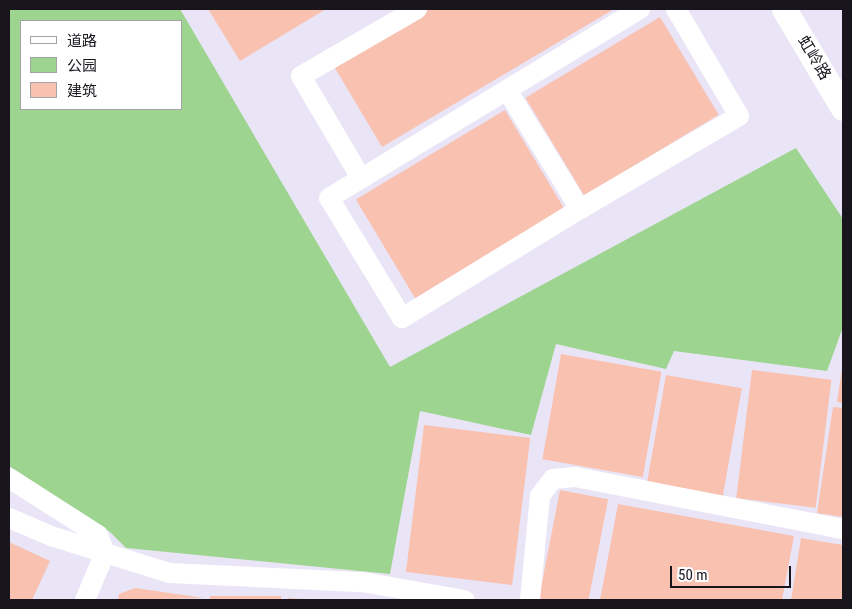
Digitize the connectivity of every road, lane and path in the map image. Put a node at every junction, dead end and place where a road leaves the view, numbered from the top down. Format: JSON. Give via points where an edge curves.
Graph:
{"nodes":[{"id":1,"x":416,"y":9,"type":"edge"},
{"id":2,"x":640,"y":9,"type":"edge"},
{"id":3,"x":676,"y":9,"type":"edge"},
{"id":4,"x":784,"y":9,"type":"edge"},
{"id":5,"x":507,"y":90,"type":"junction"},
{"id":6,"x":843,"y":108,"type":"edge"},
{"id":7,"x":361,"y":178,"type":"junction"},
{"id":8,"x":580,"y":209,"type":"junction"},
{"id":9,"x":9,"y":478,"type":"edge"},
{"id":10,"x":9,"y":518,"type":"edge"},
{"id":11,"x":843,"y":529,"type":"edge"},
{"id":12,"x":105,"y":553,"type":"junction"},
{"id":13,"x":85,"y":600,"type":"edge"},
{"id":14,"x":464,"y":600,"type":"edge"},
{"id":15,"x":530,"y":600,"type":"edge"}],
"edges":[{"from":1,"to":7,"type":"street","via":[[301,76]]},
{"from":2,"to":5,"type":"street"},
{"from":3,"to":8,"type":"street","via":[[739,116]]},
{"from":4,"to":6,"type":"main road","name":"虹岭路"},
{"from":5,"to":7,"type":"street"},
{"from":5,"to":8,"type":"street"},
{"from":7,"to":8,"type":"street","via":[[329,198],[402,318]]},
{"from":9,"to":12,"type":"street","via":[[98,535]]},
{"from":10,"to":12,"type":"street"},
{"from":11,"to":15,"type":"street","via":[[575,477],[553,479],[540,496]]},
{"from":12,"to":13,"type":"street"},
{"from":12,"to":14,"type":"street","via":[[169,573],[363,582]]}]}
